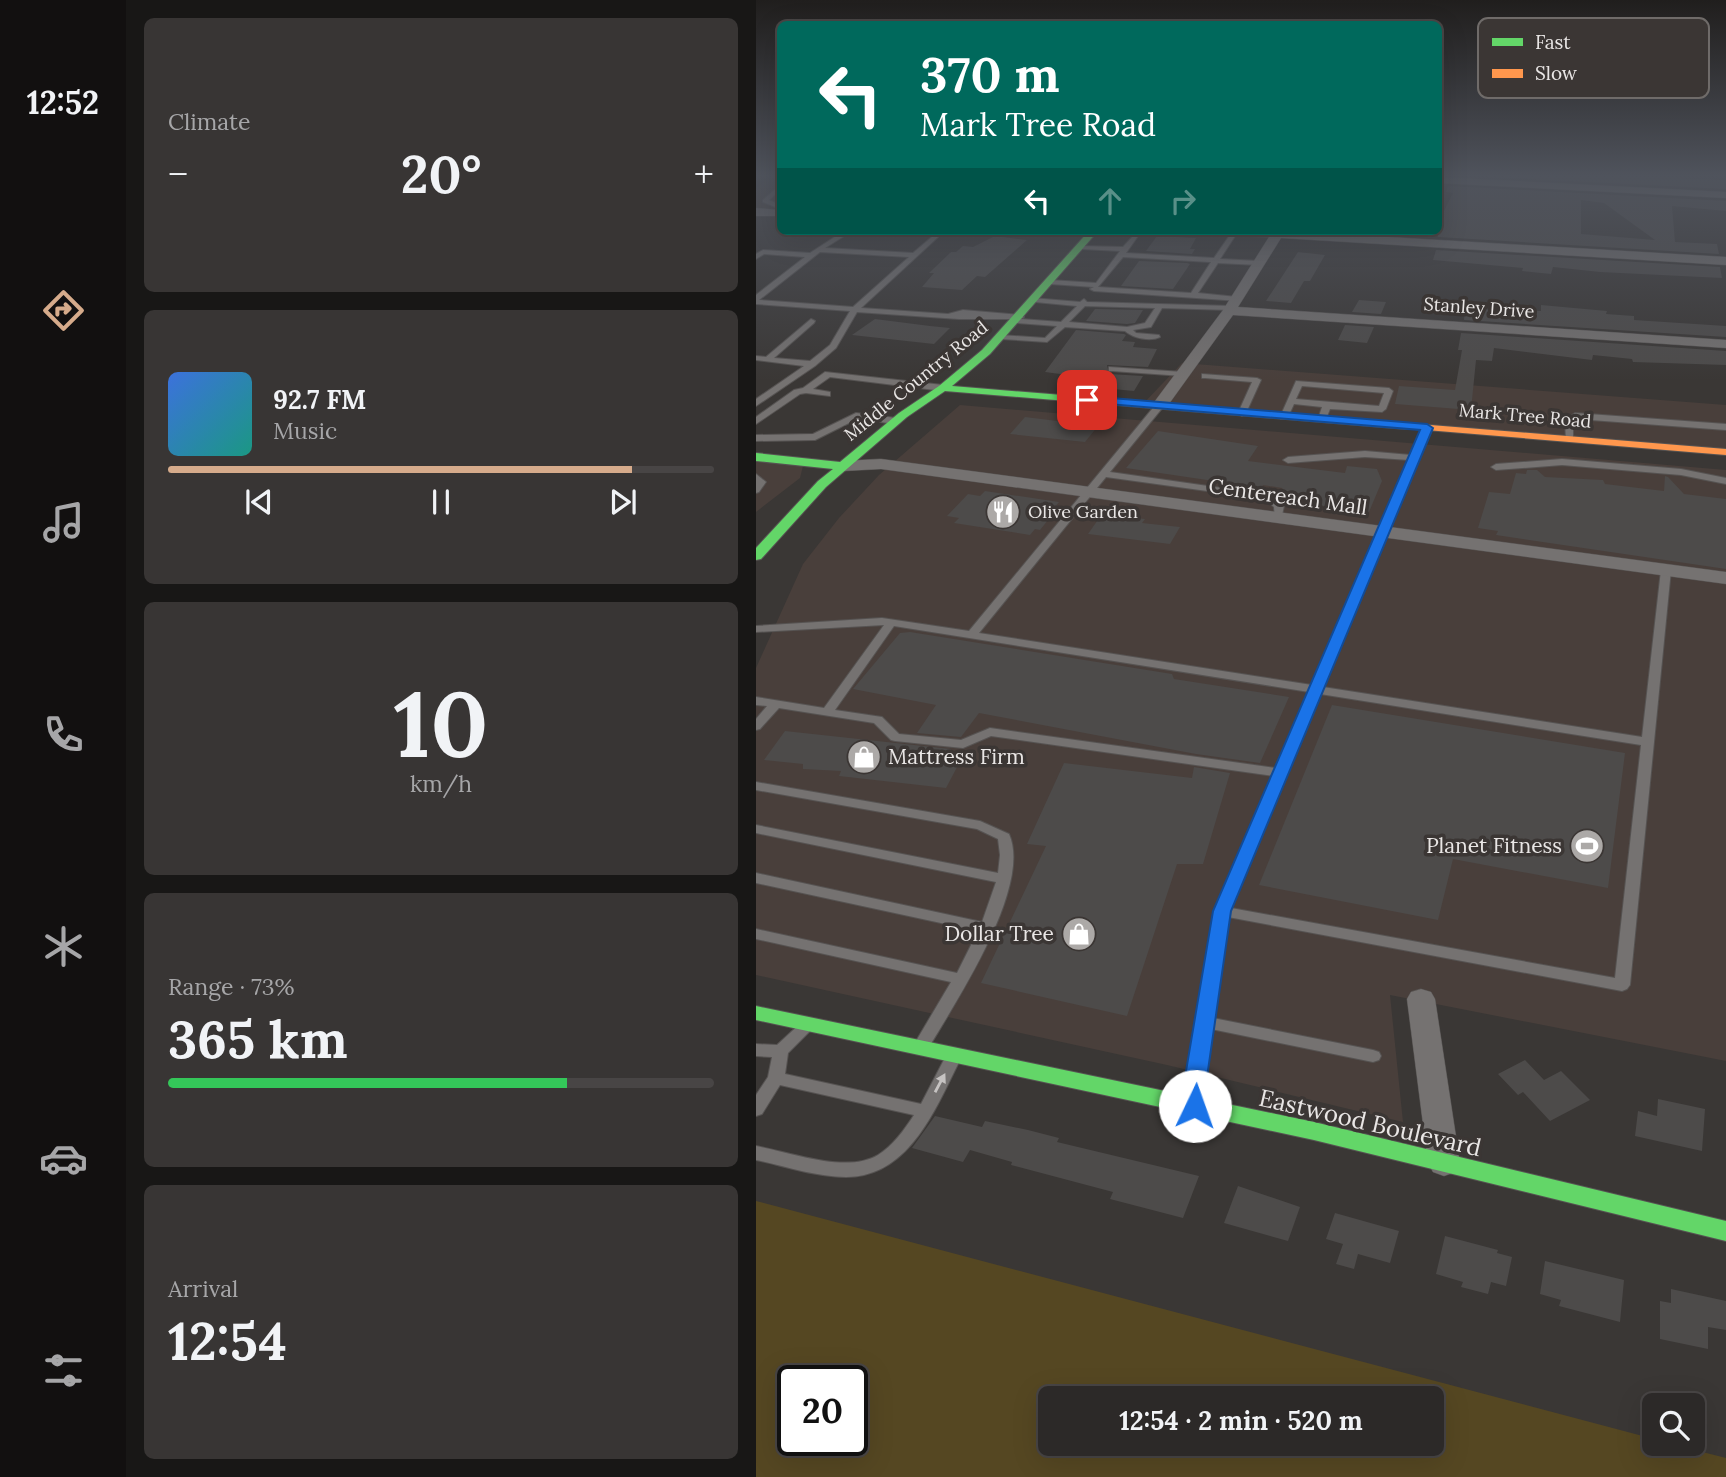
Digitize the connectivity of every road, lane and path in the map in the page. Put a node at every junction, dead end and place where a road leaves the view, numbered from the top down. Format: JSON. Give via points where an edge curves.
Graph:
{"nodes":[{"id":1,"x":829,"y":243,"type":"edge"},
{"id":2,"x":928,"y":243,"type":"edge"},
{"id":3,"x":1085,"y":243,"type":"edge"},
{"id":4,"x":1130,"y":243,"type":"edge"},
{"id":5,"x":1228,"y":243,"type":"edge"},
{"id":6,"x":1271,"y":243,"type":"edge"},
{"id":7,"x":1437,"y":243,"type":"edge"},
{"id":8,"x":1082,"y":247,"type":"junction"},
{"id":9,"x":814,"y":252,"type":"junction"},
{"id":10,"x":1123,"y":252,"type":"junction"},
{"id":11,"x":915,"y":255,"type":"junction"},
{"id":12,"x":756,"y":257,"type":"edge"},
{"id":13,"x":1217,"y":260,"type":"junction"},
{"id":14,"x":1726,"y":261,"type":"edge"},
{"id":15,"x":1259,"y":262,"type":"junction"},
{"id":16,"x":1050,"y":282,"type":"junction"},
{"id":17,"x":1096,"y":287,"type":"junction"},
{"id":18,"x":1193,"y":295,"type":"junction"},
{"id":19,"x":1035,"y":300,"type":"junction"},
{"id":20,"x":756,"y":301,"type":"edge"},
{"id":21,"x":1083,"y":304,"type":"junction"},
{"id":22,"x":1232,"y":306,"type":"junction"},
{"id":23,"x":1159,"y":307,"type":"junction"},
{"id":24,"x":855,"y":309,"type":"junction"},
{"id":25,"x":1018,"y":319,"type":"junction"},
{"id":26,"x":811,"y":321,"type":"dead end"},
{"id":27,"x":1064,"y":324,"type":"junction"},
{"id":28,"x":1127,"y":329,"type":"junction"},
{"id":29,"x":1001,"y":337,"type":"junction"},
{"id":30,"x":1156,"y":337,"type":"dead end"},
{"id":31,"x":1726,"y":344,"type":"edge"},
{"id":32,"x":756,"y":358,"type":"edge"},
{"id":33,"x":768,"y":359,"type":"junction"},
{"id":34,"x":812,"y":365,"type":"junction"},
{"id":35,"x":1112,"y":369,"type":"dead end"},
{"id":36,"x":1183,"y":374,"type":"junction"},
{"id":37,"x":1205,"y":376,"type":"dead end"},
{"id":38,"x":943,"y":388,"type":"junction"},
{"id":39,"x":806,"y":390,"type":"junction"},
{"id":40,"x":827,"y":394,"type":"dead end"},
{"id":41,"x":756,"y":403,"type":"edge"},
{"id":42,"x":1160,"y":405,"type":"junction"},
{"id":43,"x":1335,"y":406,"type":"junction"},
{"id":44,"x":1287,"y":409,"type":"junction"},
{"id":45,"x":1242,"y":413,"type":"junction"},
{"id":46,"x":1322,"y":419,"type":"junction"},
{"id":47,"x":756,"y":421,"type":"edge"},
{"id":48,"x":896,"y":421,"type":"junction"},
{"id":49,"x":756,"y":426,"type":"edge"},
{"id":50,"x":1726,"y":427,"type":"edge"},
{"id":51,"x":1427,"y":428,"type":"junction"},
{"id":52,"x":760,"y":436,"type":"edge"},
{"id":53,"x":1569,"y":439,"type":"junction"},
{"id":54,"x":1726,"y":452,"type":"edge"},
{"id":55,"x":756,"y":457,"type":"edge"},
{"id":56,"x":1414,"y":458,"type":"junction"},
{"id":57,"x":1287,"y":460,"type":"dead end"},
{"id":58,"x":844,"y":466,"type":"junction"},
{"id":59,"x":1496,"y":467,"type":"dead end"},
{"id":60,"x":1103,"y":474,"type":"junction"},
{"id":61,"x":756,"y":477,"type":"edge"},
{"id":62,"x":1726,"y":481,"type":"edge"},
{"id":63,"x":756,"y":490,"type":"edge"},
{"id":64,"x":1088,"y":493,"type":"junction"},
{"id":65,"x":1278,"y":519,"type":"junction"},
{"id":66,"x":1384,"y":533,"type":"junction"},
{"id":67,"x":756,"y":556,"type":"edge"},
{"id":68,"x":1666,"y":570,"type":"junction"},
{"id":69,"x":1726,"y":578,"type":"edge"},
{"id":70,"x":891,"y":623,"type":"junction"},
{"id":71,"x":756,"y":629,"type":"edge"},
{"id":72,"x":971,"y":636,"type":"junction"},
{"id":73,"x":1316,"y":691,"type":"junction"},
{"id":74,"x":763,"y":704,"type":"edge"},
{"id":75,"x":827,"y":713,"type":"junction"},
{"id":76,"x":756,"y":726,"type":"edge"},
{"id":77,"x":1648,"y":742,"type":"junction"},
{"id":78,"x":1281,"y":774,"type":"junction"},
{"id":79,"x":756,"y":786,"type":"edge"},
{"id":80,"x":756,"y":829,"type":"edge"},
{"id":81,"x":756,"y":878,"type":"edge"},
{"id":82,"x":1004,"y":879,"type":"junction"},
{"id":83,"x":1222,"y":911,"type":"junction"},
{"id":84,"x":985,"y":928,"type":"junction"},
{"id":85,"x":756,"y":934,"type":"edge"},
{"id":86,"x":961,"y":979,"type":"junction"},
{"id":87,"x":1421,"y":999,"type":"dead end"},
{"id":88,"x":756,"y":1013,"type":"edge"},
{"id":89,"x":1204,"y":1021,"type":"junction"},
{"id":90,"x":808,"y":1024,"type":"junction"},
{"id":91,"x":920,"y":1048,"type":"junction"},
{"id":92,"x":756,"y":1050,"type":"edge"},
{"id":93,"x":781,"y":1051,"type":"junction"},
{"id":94,"x":954,"y":1056,"type":"junction"},
{"id":95,"x":1373,"y":1056,"type":"dead end"},
{"id":96,"x":776,"y":1078,"type":"junction"},
{"id":97,"x":1195,"y":1106,"type":"junction"},
{"id":98,"x":756,"y":1109,"type":"edge"},
{"id":99,"x":925,"y":1111,"type":"junction"},
{"id":100,"x":756,"y":1153,"type":"edge"},
{"id":101,"x":1444,"y":1163,"type":"junction"},
{"id":102,"x":1726,"y":1231,"type":"edge"}],
"edges":[{"from":1,"to":9,"type":"lane"},
{"from":2,"to":11,"type":"lane"},
{"from":3,"to":8,"type":"street","name":"Middle Country Road"},
{"from":4,"to":10,"type":"lane"},
{"from":5,"to":13,"type":"lane"},
{"from":6,"to":15,"type":"street"},
{"from":7,"to":14,"type":"street"},
{"from":8,"to":10,"type":"lane"},
{"from":8,"to":16,"type":"street","name":"Middle Country Road"},
{"from":9,"to":11,"type":"lane"},
{"from":9,"to":12,"type":"lane","via":[[763,252]]},
{"from":9,"to":20,"type":"lane"},
{"from":10,"to":13,"type":"lane"},
{"from":10,"to":17,"type":"lane"},
{"from":11,"to":24,"type":"lane"},
{"from":13,"to":15,"type":"lane"},
{"from":13,"to":18,"type":"lane"},
{"from":15,"to":22,"type":"street"},
{"from":16,"to":17,"type":"lane"},
{"from":16,"to":19,"type":"street","name":"Middle Country Road"},
{"from":17,"to":18,"type":"lane"},
{"from":17,"to":21,"type":"lane"},
{"from":18,"to":22,"type":"lane"},
{"from":19,"to":21,"type":"lane"},
{"from":19,"to":25,"type":"street","name":"Middle Country Road"},
{"from":20,"to":24,"type":"lane"},
{"from":21,"to":23,"type":"lane"},
{"from":21,"to":27,"type":"lane"},
{"from":22,"to":23,"type":"lane"},
{"from":22,"to":31,"type":"street","name":"Stanley Drive"},
{"from":22,"to":36,"type":"street"},
{"from":23,"to":28,"type":"lane","via":[[1148,325]]},
{"from":24,"to":25,"type":"lane"},
{"from":24,"to":34,"type":"lane","via":[[833,346]]},
{"from":25,"to":27,"type":"lane"},
{"from":25,"to":29,"type":"street","name":"Middle Country Road"},
{"from":26,"to":33,"type":"lane"},
{"from":27,"to":28,"type":"lane"},
{"from":27,"to":29,"type":"lane","via":[[1047,340]]},
{"from":28,"to":30,"type":"lane","via":[[1134,335]]},
{"from":29,"to":38,"type":"street","name":"Middle Country Road"},
{"from":32,"to":33,"type":"lane"},
{"from":33,"to":34,"type":"lane"},
{"from":34,"to":41,"type":"lane"},
{"from":35,"to":36,"type":"lane"},
{"from":36,"to":42,"type":"street"},
{"from":37,"to":45,"type":"lane","via":[[1257,380]]},
{"from":38,"to":39,"type":"lane","via":[[828,374]]},
{"from":38,"to":42,"type":"street","name":"Mark Tree Road"},
{"from":38,"to":48,"type":"street","name":"Middle Country Road"},
{"from":39,"to":40,"type":"lane"},
{"from":39,"to":47,"type":"lane"},
{"from":42,"to":45,"type":"street","name":"Mark Tree Road"},
{"from":42,"to":60,"type":"lane"},
{"from":43,"to":44,"type":"lane"},
{"from":43,"to":44,"type":"lane","via":[[1382,410],[1389,391],[1304,382],[1297,384]]},
{"from":43,"to":46,"type":"lane","via":[[1327,406]]},
{"from":44,"to":45,"type":"street","name":"Mark Tree Road"},
{"from":44,"to":46,"type":"street","name":"Mark Tree Road"},
{"from":46,"to":51,"type":"street","name":"Mark Tree Road"},
{"from":48,"to":52,"type":"lane","via":[[856,416],[815,437]]},
{"from":48,"to":58,"type":"street","name":"Middle Country Road"},
{"from":49,"to":52,"type":"lane","via":[[766,429]]},
{"from":50,"to":53,"type":"lane","via":[[1575,416],[1570,420]]},
{"from":51,"to":53,"type":"street","name":"Mark Tree Road"},
{"from":51,"to":56,"type":"lane"},
{"from":53,"to":54,"type":"street","name":"Mark Tree Road"},
{"from":55,"to":58,"type":"street"},
{"from":56,"to":57,"type":"lane","via":[[1336,453]]},
{"from":56,"to":66,"type":"lane"},
{"from":58,"to":64,"type":"street","name":"Centereach Mall","via":[[881,464]]},
{"from":58,"to":67,"type":"street","name":"Middle Country Road","via":[[786,520]]},
{"from":59,"to":62,"type":"lane","via":[[1562,462],[1681,471]]},
{"from":60,"to":64,"type":"lane"},
{"from":60,"to":65,"type":"lane","via":[[1268,497],[1279,506]]},
{"from":61,"to":63,"type":"lane","via":[[761,482]]},
{"from":64,"to":65,"type":"street","name":"Centereach Mall"},
{"from":64,"to":72,"type":"lane"},
{"from":65,"to":66,"type":"street","name":"Centereach Mall"},
{"from":66,"to":68,"type":"street","name":"Centereach Mall"},
{"from":66,"to":73,"type":"lane"},
{"from":68,"to":69,"type":"street","name":"Centereach Mall"},
{"from":68,"to":77,"type":"lane"},
{"from":70,"to":71,"type":"lane"},
{"from":70,"to":72,"type":"lane"},
{"from":70,"to":75,"type":"lane"},
{"from":72,"to":73,"type":"lane"},
{"from":73,"to":77,"type":"lane"},
{"from":73,"to":78,"type":"lane"},
{"from":74,"to":75,"type":"lane"},
{"from":74,"to":76,"type":"lane"},
{"from":75,"to":78,"type":"lane","via":[[878,720],[895,737],[963,744],[990,732]]},
{"from":77,"to":83,"type":"lane","via":[[1622,985]]},
{"from":78,"to":83,"type":"lane"},
{"from":79,"to":82,"type":"lane","via":[[980,825],[1004,837],[1009,858]]},
{"from":80,"to":82,"type":"lane"},
{"from":81,"to":84,"type":"lane"},
{"from":82,"to":84,"type":"lane"},
{"from":83,"to":89,"type":"lane"},
{"from":84,"to":86,"type":"lane"},
{"from":85,"to":86,"type":"lane"},
{"from":86,"to":91,"type":"lane"},
{"from":87,"to":101,"type":"street"},
{"from":88,"to":90,"type":"street","name":"Eastwood Boulevard"},
{"from":89,"to":95,"type":"lane"},
{"from":89,"to":97,"type":"lane"},
{"from":90,"to":91,"type":"street","name":"Eastwood Boulevard"},
{"from":90,"to":93,"type":"lane"},
{"from":91,"to":94,"type":"street","name":"Eastwood Boulevard"},
{"from":92,"to":93,"type":"lane"},
{"from":93,"to":96,"type":"lane"},
{"from":94,"to":97,"type":"street","name":"Eastwood Boulevard"},
{"from":99,"to":94,"type":"lane","one_way":true},
{"from":96,"to":98,"type":"lane"},
{"from":96,"to":99,"type":"lane"},
{"from":97,"to":101,"type":"street","name":"Eastwood Boulevard"},
{"from":99,"to":100,"type":"lane","via":[[896,1151],[876,1165],[848,1171]]},
{"from":101,"to":102,"type":"street","name":"Eastwood Boulevard"}]}
